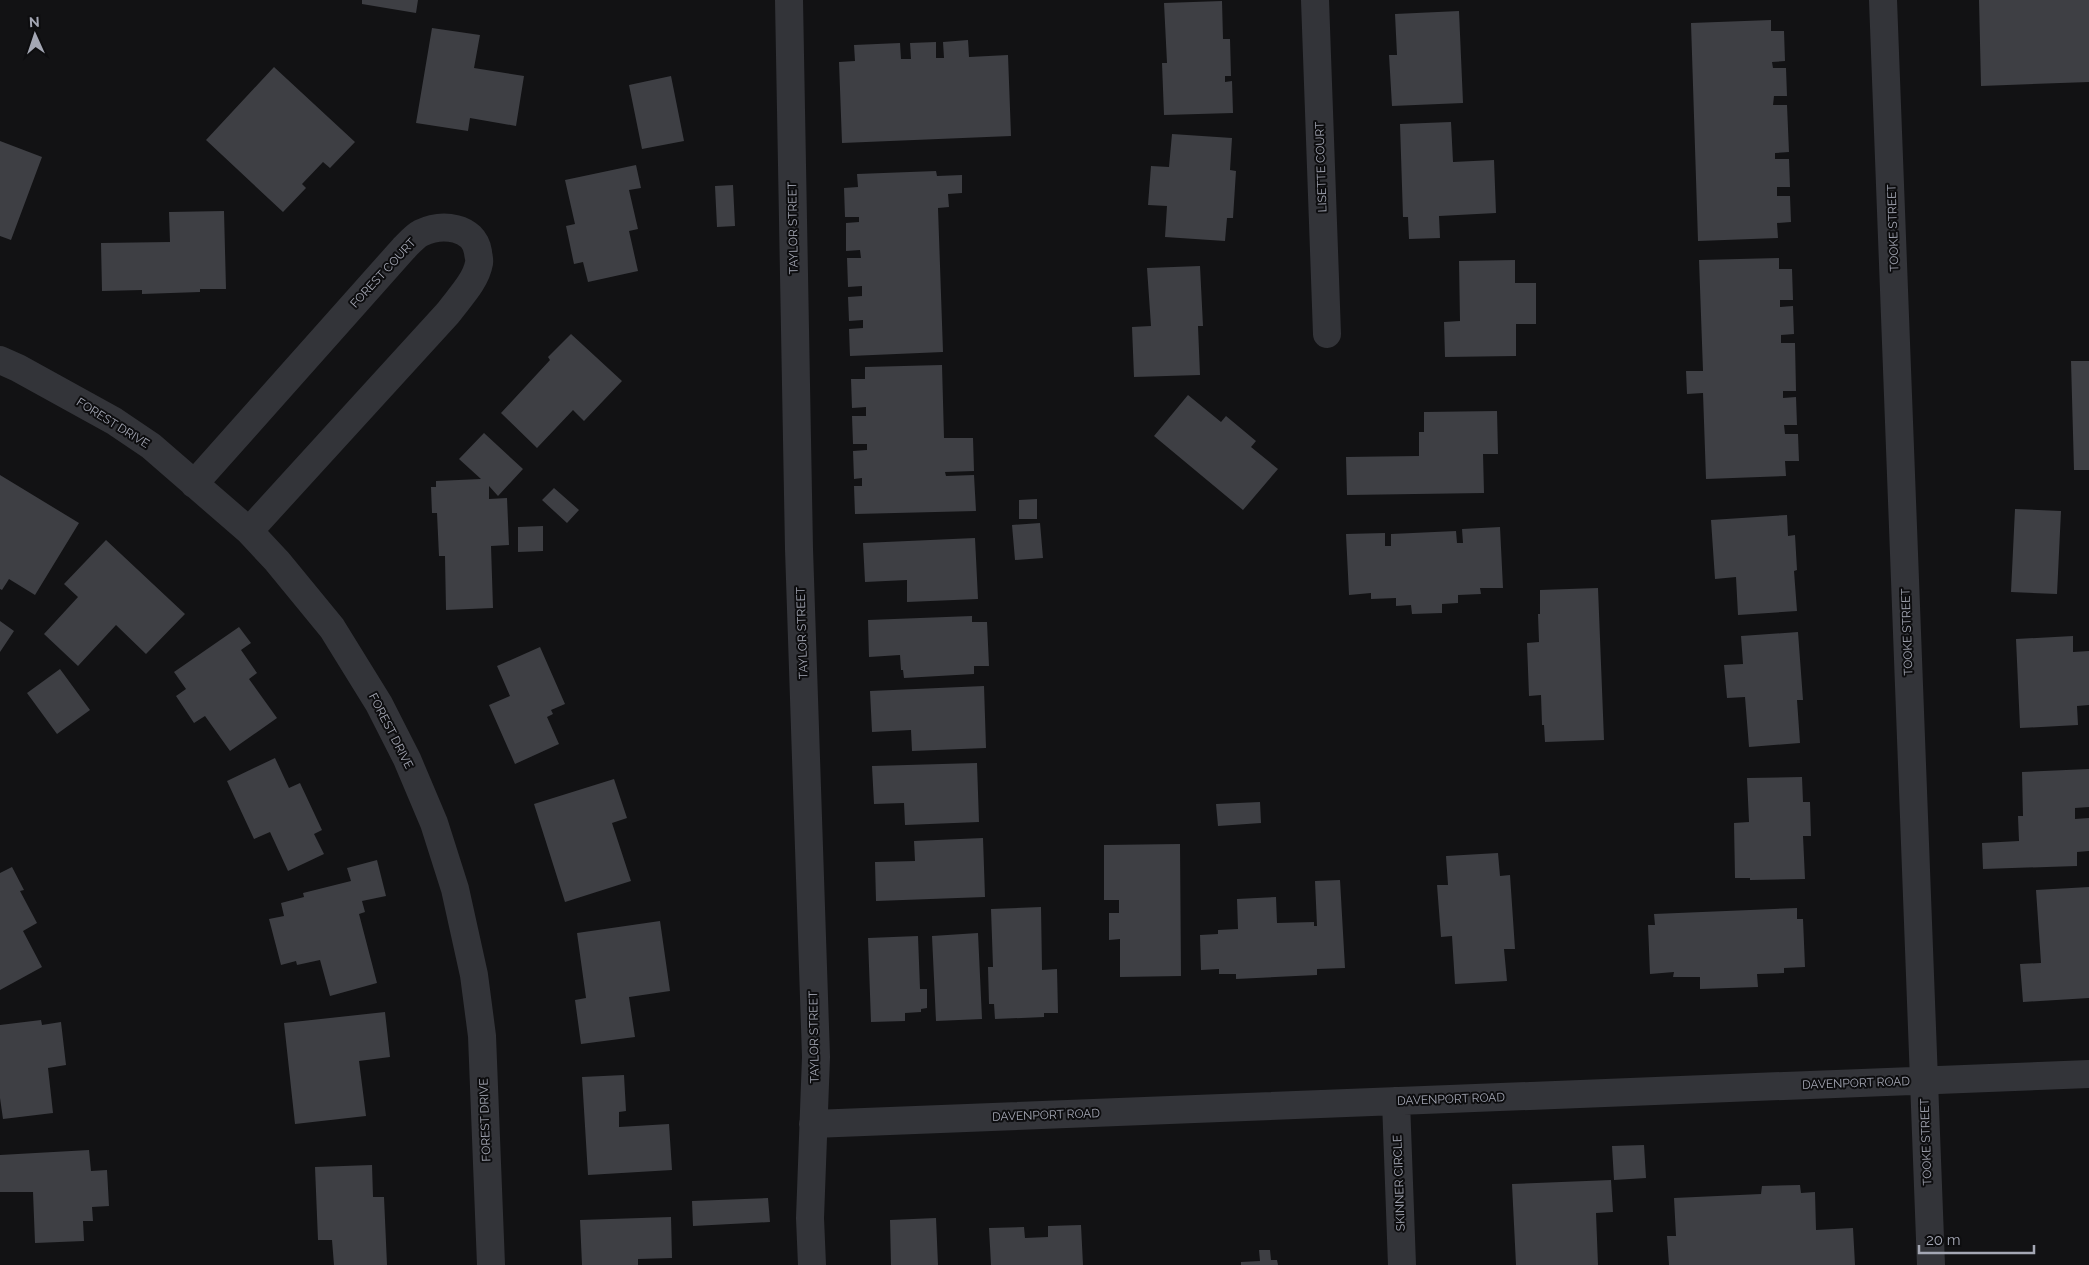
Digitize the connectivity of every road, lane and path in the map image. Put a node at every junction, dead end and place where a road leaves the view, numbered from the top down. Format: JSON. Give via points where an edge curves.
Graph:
{"nodes":[{"id":1,"x":789,"y":0,"type":"edge"},
{"id":2,"x":1315,"y":0,"type":"edge"},
{"id":3,"x":1883,"y":0,"type":"edge"},
{"id":4,"x":1327,"y":334,"type":"dead end"},
{"id":5,"x":0,"y":360,"type":"edge"},
{"id":6,"x":194,"y":484,"type":"junction"},
{"id":7,"x":249,"y":531,"type":"junction"},
{"id":8,"x":2089,"y":1074,"type":"edge"},
{"id":9,"x":1923,"y":1080,"type":"junction"},
{"id":10,"x":1396,"y":1101,"type":"junction"},
{"id":11,"x":813,"y":1124,"type":"junction"},
{"id":12,"x":491,"y":1265,"type":"edge"},
{"id":13,"x":812,"y":1265,"type":"edge"},
{"id":14,"x":1402,"y":1265,"type":"edge"},
{"id":15,"x":1931,"y":1265,"type":"edge"}],
"edges":[{"from":1,"to":11,"type":"street","name":"TAYLOR STREET","via":[[799,549],[816,1057]]},
{"from":2,"to":4,"type":"street","name":"LISETTE COURT"},
{"from":3,"to":9,"type":"street","name":"TOOKE STREET"},
{"from":5,"to":6,"type":"street","name":"FOREST DRIVE","via":[[114,421],[151,446]]},
{"from":6,"to":7,"type":"street","name":"FOREST DRIVE"},
{"from":6,"to":7,"type":"street","name":"FOREST COURT","via":[[420,233],[440,228],[460,229],[471,236],[480,262],[473,279],[448,313]]},
{"from":7,"to":12,"type":"street","name":"FOREST DRIVE","via":[[278,561],[332,628],[379,704],[434,823],[456,889],[474,975],[482,1036]]},
{"from":8,"to":9,"type":"street","name":"DAVENPORT ROAD"},
{"from":9,"to":10,"type":"street","name":"DAVENPORT ROAD"},
{"from":9,"to":15,"type":"street","name":"TOOKE STREET"},
{"from":10,"to":11,"type":"street","name":"DAVENPORT ROAD"},
{"from":10,"to":14,"type":"street","name":"SKINNER CIRCLE"},
{"from":11,"to":13,"type":"street","name":"TAYLOR STREET"}]}
